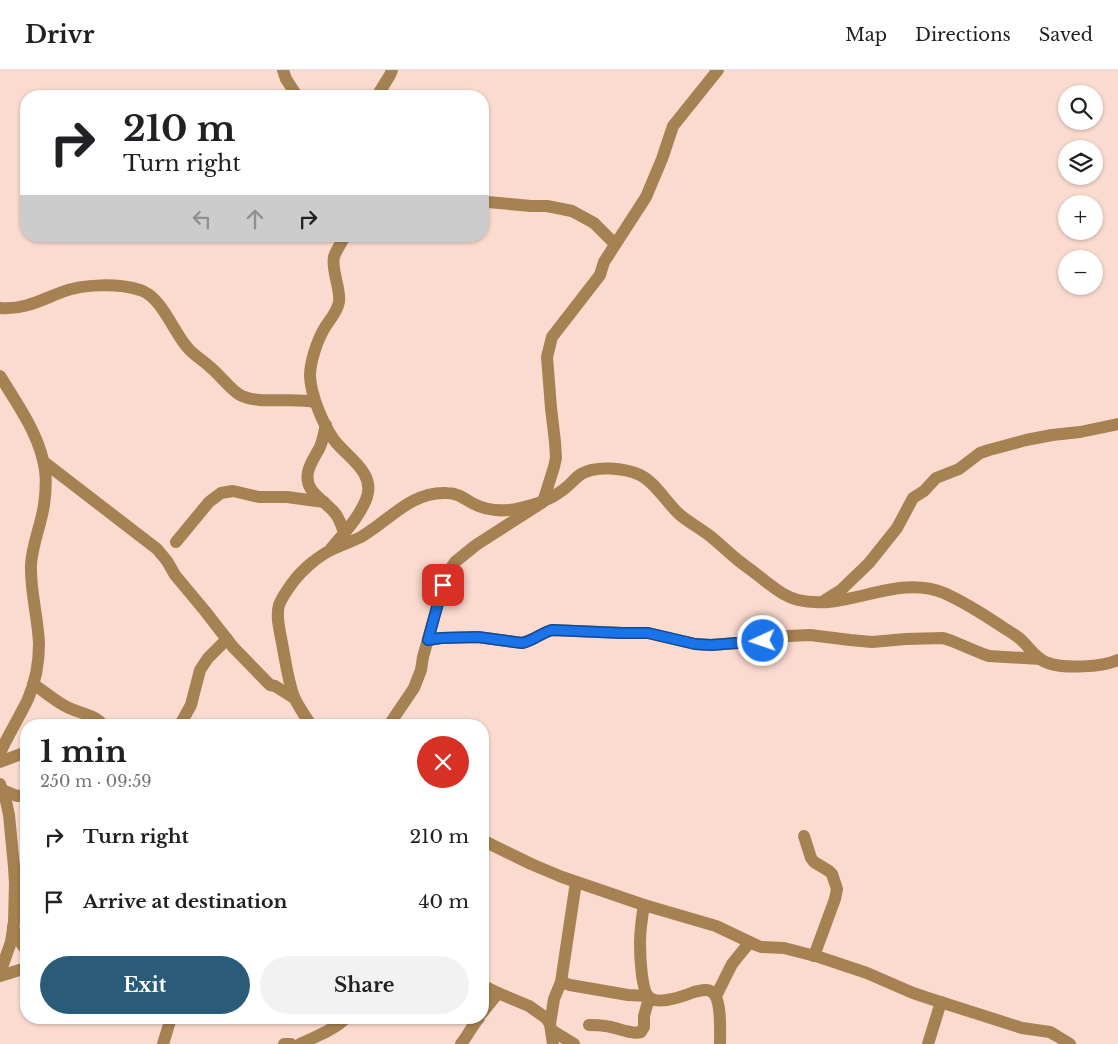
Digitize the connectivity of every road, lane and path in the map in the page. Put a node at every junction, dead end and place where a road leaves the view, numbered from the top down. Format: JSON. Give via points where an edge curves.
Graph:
{"nodes":[{"id":1,"x":284,"y":70,"type":"edge"},
{"id":2,"x":392,"y":70,"type":"edge"},
{"id":3,"x":718,"y":70,"type":"edge"},
{"id":4,"x":293,"y":90,"type":"edge"},
{"id":5,"x":381,"y":90,"type":"edge"},
{"id":6,"x":489,"y":202,"type":"edge"},
{"id":7,"x":342,"y":242,"type":"edge"},
{"id":8,"x":615,"y":244,"type":"junction"},
{"id":9,"x":0,"y":308,"type":"edge"},
{"id":10,"x":0,"y":376,"type":"edge"},
{"id":11,"x":315,"y":402,"type":"junction"},
{"id":12,"x":1118,"y":424,"type":"edge"},
{"id":13,"x":326,"y":425,"type":"junction"},
{"id":14,"x":44,"y":462,"type":"junction"},
{"id":15,"x":324,"y":502,"type":"junction"},
{"id":16,"x":543,"y":502,"type":"junction"},
{"id":17,"x":344,"y":532,"type":"junction"},
{"id":18,"x":176,"y":542,"type":"dead end"},
{"id":19,"x":330,"y":550,"type":"junction"},
{"id":20,"x":821,"y":602,"type":"junction"},
{"id":21,"x":227,"y":639,"type":"junction"},
{"id":22,"x":428,"y":640,"type":"junction"},
{"id":23,"x":1040,"y":659,"type":"junction"},
{"id":24,"x":1118,"y":660,"type":"edge"},
{"id":25,"x":33,"y":684,"type":"junction"},
{"id":26,"x":294,"y":698,"type":"junction"},
{"id":27,"x":192,"y":705,"type":"junction"},
{"id":28,"x":95,"y":719,"type":"edge"},
{"id":29,"x":184,"y":719,"type":"edge"},
{"id":30,"x":189,"y":719,"type":"edge"},
{"id":31,"x":307,"y":719,"type":"edge"},
{"id":32,"x":393,"y":719,"type":"edge"},
{"id":33,"x":0,"y":753,"type":"edge"},
{"id":34,"x":20,"y":754,"type":"edge"},
{"id":35,"x":0,"y":762,"type":"edge"},
{"id":36,"x":1,"y":787,"type":"edge"},
{"id":37,"x":20,"y":796,"type":"edge"},
{"id":38,"x":804,"y":836,"type":"dead end"},
{"id":39,"x":489,"y":843,"type":"edge"},
{"id":40,"x":576,"y":882,"type":"junction"},
{"id":41,"x":644,"y":904,"type":"junction"},
{"id":42,"x":14,"y":927,"type":"junction"},
{"id":43,"x":20,"y":942,"type":"edge"},
{"id":44,"x":749,"y":943,"type":"junction"},
{"id":45,"x":814,"y":956,"type":"junction"},
{"id":46,"x":20,"y":969,"type":"edge"},
{"id":47,"x":0,"y":974,"type":"edge"},
{"id":48,"x":561,"y":982,"type":"junction"},
{"id":49,"x":489,"y":989,"type":"edge"},
{"id":50,"x":498,"y":994,"type":"junction"},
{"id":51,"x":716,"y":996,"type":"junction"},
{"id":52,"x":648,"y":997,"type":"junction"},
{"id":53,"x":941,"y":1002,"type":"junction"},
{"id":54,"x":489,"y":1005,"type":"edge"},
{"id":55,"x":169,"y":1024,"type":"edge"},
{"id":56,"x":338,"y":1024,"type":"edge"},
{"id":57,"x":474,"y":1024,"type":"edge"},
{"id":58,"x":589,"y":1025,"type":"dead end"},
{"id":59,"x":551,"y":1027,"type":"junction"},
{"id":60,"x":163,"y":1044,"type":"edge"},
{"id":61,"x":284,"y":1044,"type":"edge"},
{"id":62,"x":291,"y":1044,"type":"edge"},
{"id":63,"x":300,"y":1044,"type":"edge"},
{"id":64,"x":461,"y":1044,"type":"edge"},
{"id":65,"x":552,"y":1044,"type":"edge"},
{"id":66,"x":574,"y":1044,"type":"edge"},
{"id":67,"x":720,"y":1044,"type":"edge"},
{"id":68,"x":928,"y":1044,"type":"edge"},
{"id":69,"x":1070,"y":1044,"type":"edge"}],
"edges":[{"from":1,"to":4,"type":"street"},
{"from":2,"to":5,"type":"street"},
{"from":3,"to":8,"type":"street","via":[[673,126],[646,197]]},
{"from":6,"to":8,"type":"street","via":[[572,211],[594,223]]},
{"from":7,"to":11,"type":"street","via":[[334,257],[339,302],[312,358],[310,376]]},
{"from":8,"to":16,"type":"street","via":[[600,275],[552,337],[547,357],[556,458]]},
{"from":9,"to":11,"type":"street","via":[[32,305],[64,291],[94,285],[142,290],[158,304],[188,349],[238,394],[257,400]]},
{"from":10,"to":14,"type":"street","via":[[30,428]]},
{"from":11,"to":13,"type":"street"},
{"from":12,"to":20,"type":"street","via":[[989,450],[959,469],[936,478],[914,498],[898,528],[868,563],[841,590]]},
{"from":13,"to":15,"type":"street","via":[[308,473],[308,483],[314,494]]},
{"from":13,"to":17,"type":"street","via":[[334,440],[363,471],[368,481],[367,497]]},
{"from":14,"to":21,"type":"street","via":[[157,549]]},
{"from":14,"to":25,"type":"street","via":[[44,504],[31,565],[39,645]]},
{"from":15,"to":17,"type":"street","via":[[335,512]]},
{"from":15,"to":18,"type":"street","via":[[226,492],[209,502]]},
{"from":16,"to":19,"type":"street","via":[[500,510],[487,509],[460,495],[429,494],[399,509],[360,538]]},
{"from":16,"to":20,"type":"street","via":[[583,473],[611,468],[639,474],[682,517],[779,592],[796,600]]},
{"from":16,"to":22,"type":"street","via":[[455,562],[447,574]]},
{"from":17,"to":19,"type":"street"},
{"from":19,"to":26,"type":"street","via":[[300,572],[279,607],[285,661]]},
{"from":20,"to":23,"type":"street","via":[[923,587],[968,605],[1020,639]]},
{"from":21,"to":26,"type":"street","via":[[270,685]]},
{"from":21,"to":27,"type":"street","via":[[200,670]]},
{"from":22,"to":23,"type":"street","via":[[478,637],[522,643],[552,630],[648,633],[711,645],[810,635],[872,642],[943,638],[983,654]]},
{"from":22,"to":32,"type":"street","via":[[414,688]]},
{"from":23,"to":24,"type":"street","via":[[1047,663],[1074,666],[1096,666]]},
{"from":25,"to":28,"type":"street","via":[[65,707]]},
{"from":25,"to":33,"type":"street"},
{"from":26,"to":31,"type":"street"},
{"from":27,"to":29,"type":"street"},
{"from":27,"to":30,"type":"street"},
{"from":34,"to":35,"type":"street"},
{"from":36,"to":37,"type":"street"},
{"from":36,"to":42,"type":"street","via":[[9,815],[14,867]]},
{"from":38,"to":45,"type":"street","via":[[811,858],[832,874],[837,889]]},
{"from":39,"to":40,"type":"street"},
{"from":40,"to":41,"type":"street"},
{"from":40,"to":48,"type":"street"},
{"from":41,"to":44,"type":"street","via":[[716,926]]},
{"from":41,"to":52,"type":"street","via":[[640,941]]},
{"from":42,"to":43,"type":"street"},
{"from":42,"to":47,"type":"street"},
{"from":44,"to":45,"type":"street"},
{"from":44,"to":51,"type":"street","via":[[732,964]]},
{"from":45,"to":53,"type":"street","via":[[867,972]]},
{"from":46,"to":47,"type":"street"},
{"from":48,"to":52,"type":"street"},
{"from":48,"to":59,"type":"street","via":[[554,999]]},
{"from":49,"to":50,"type":"street"},
{"from":50,"to":54,"type":"street"},
{"from":50,"to":59,"type":"street","via":[[536,1011],[549,1021]]},
{"from":51,"to":52,"type":"street","via":[[706,989],[656,1001]]},
{"from":51,"to":67,"type":"street"},
{"from":52,"to":58,"type":"street","via":[[644,1027],[639,1033]]},
{"from":53,"to":68,"type":"street"},
{"from":53,"to":69,"type":"street","via":[[1022,1028],[1050,1032]]},
{"from":55,"to":60,"type":"street"},
{"from":56,"to":63,"type":"street"},
{"from":57,"to":64,"type":"street"},
{"from":59,"to":65,"type":"street"},
{"from":59,"to":66,"type":"street"},
{"from":61,"to":62,"type":"street"}]}
